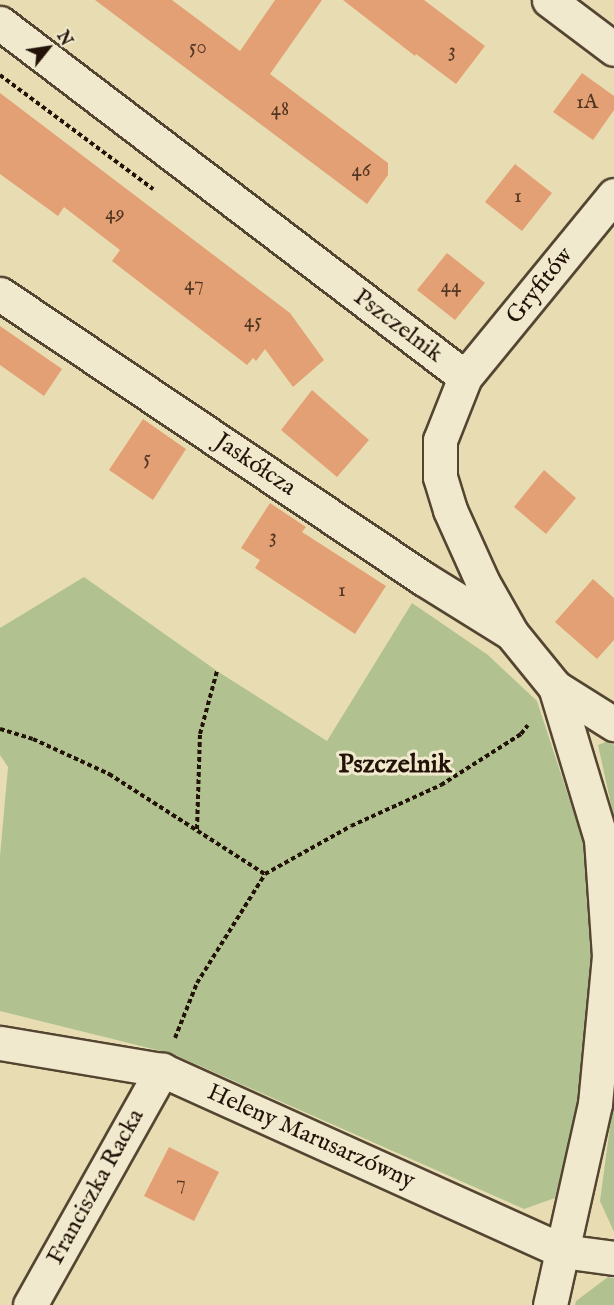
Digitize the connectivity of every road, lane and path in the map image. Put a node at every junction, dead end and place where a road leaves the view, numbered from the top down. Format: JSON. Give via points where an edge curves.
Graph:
{"nodes":[{"id":1,"x":549,"y":0,"type":"edge"},
{"id":2,"x":0,"y":23,"type":"edge"},
{"id":3,"x":614,"y":49,"type":"edge"},
{"id":4,"x":614,"y":195,"type":"edge"},
{"id":5,"x":0,"y":294,"type":"edge"},
{"id":6,"x":465,"y":377,"type":"junction"},
{"id":7,"x":512,"y":634,"type":"junction"},
{"id":8,"x":217,"y":671,"type":"dead end"},
{"id":9,"x":555,"y":687,"type":"junction"},
{"id":10,"x":614,"y":724,"type":"edge"},
{"id":11,"x":0,"y":729,"type":"edge"},
{"id":12,"x":197,"y":830,"type":"junction"},
{"id":13,"x":265,"y":874,"type":"junction"},
{"id":14,"x":0,"y":1043,"type":"edge"},
{"id":15,"x":162,"y":1070,"type":"junction"},
{"id":16,"x":562,"y":1251,"type":"junction"},
{"id":17,"x":614,"y":1258,"type":"edge"},
{"id":18,"x":30,"y":1305,"type":"edge"},
{"id":19,"x":550,"y":1305,"type":"edge"}],
"edges":[{"from":1,"to":3,"type":"street"},
{"from":2,"to":6,"type":"street","name":"Pszczelnik"},
{"from":4,"to":6,"type":"street","name":"Gryfitów"},
{"from":5,"to":7,"type":"street","name":"Jaskółcza"},
{"from":6,"to":7,"type":"street","name":"Pszczelnik","via":[[440,440],[440,477],[482,581]]},
{"from":7,"to":9,"type":"street","name":"Pszczelnik"},
{"from":8,"to":12,"type":"path","via":[[200,734]]},
{"from":9,"to":10,"type":"street","name":"Pszczelnik"},
{"from":9,"to":13,"type":"path","via":[[521,734],[441,785],[351,826]]},
{"from":9,"to":16,"type":"street","via":[[601,839],[609,956],[595,1104]]},
{"from":11,"to":12,"type":"path","via":[[33,739],[109,774]]},
{"from":12,"to":13,"type":"path"},
{"from":13,"to":15,"type":"path","via":[[197,983]]},
{"from":14,"to":15,"type":"street","name":"Heleny Marusarzówny"},
{"from":15,"to":16,"type":"street","name":"Heleny Marusarzówny"},
{"from":15,"to":18,"type":"street","name":"Franciszka Racka"},
{"from":16,"to":17,"type":"street","name":"Heleny Marusarzówny"},
{"from":16,"to":19,"type":"street"}]}
